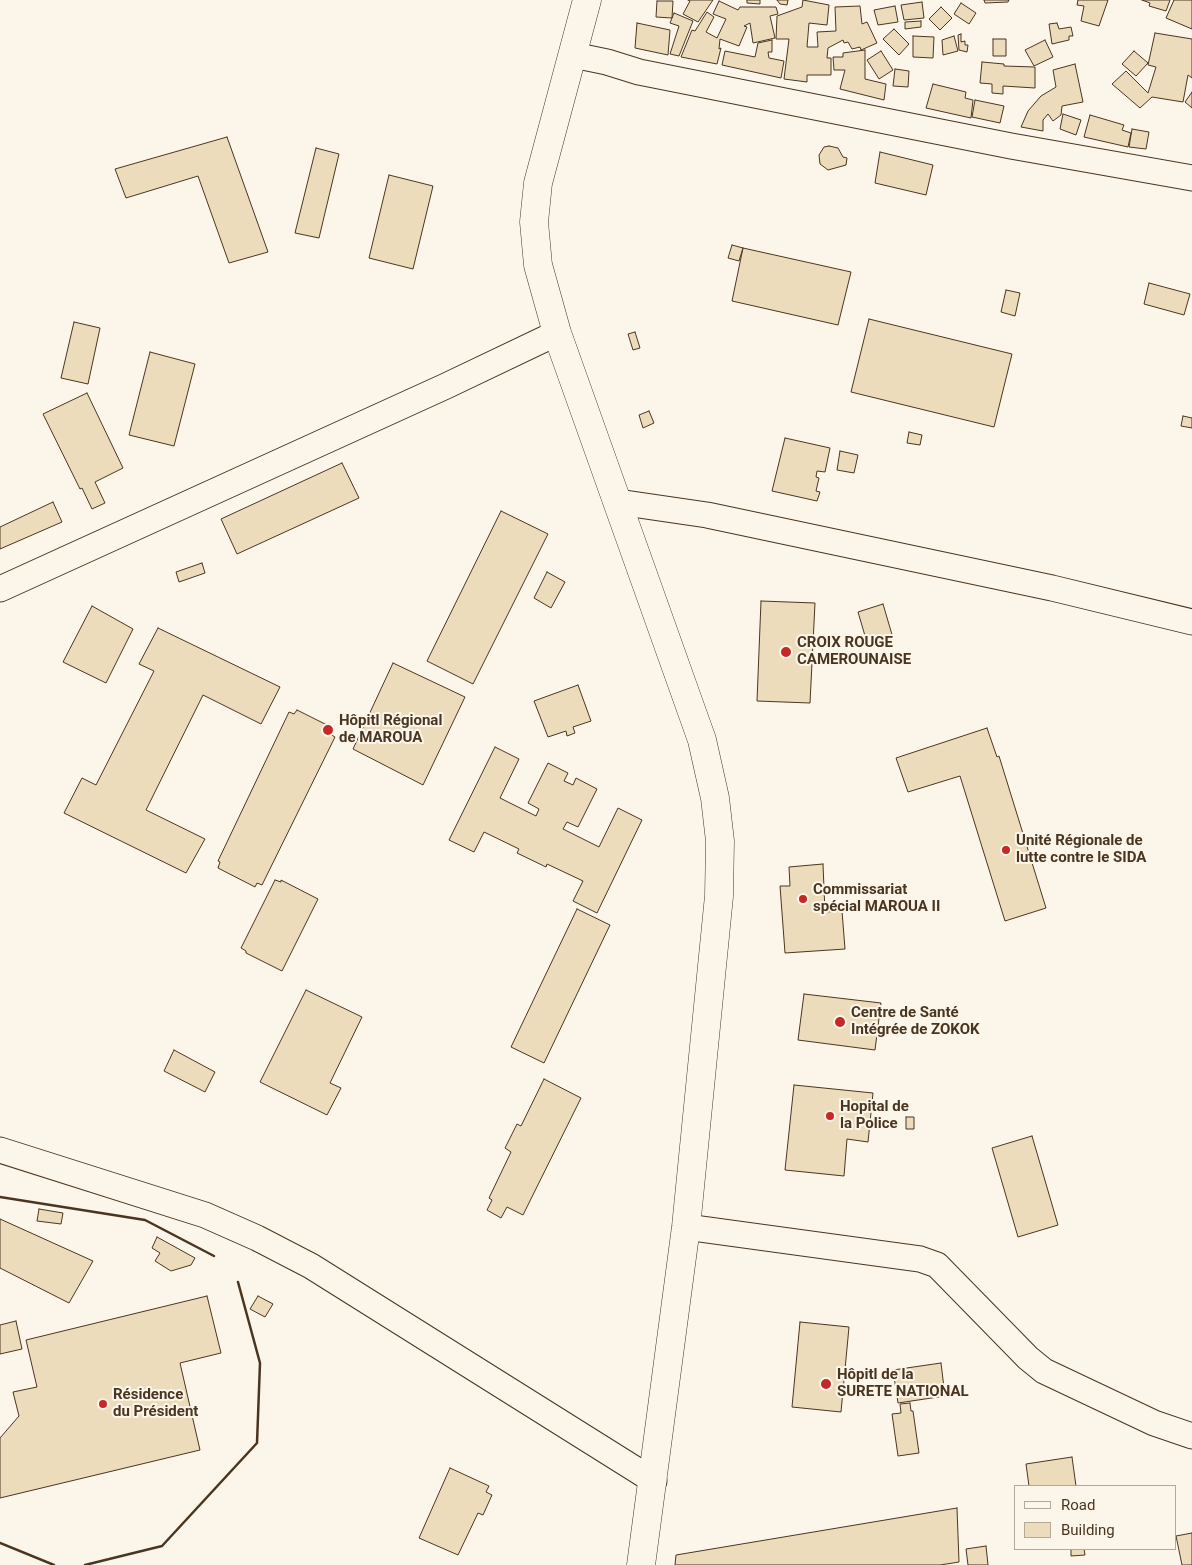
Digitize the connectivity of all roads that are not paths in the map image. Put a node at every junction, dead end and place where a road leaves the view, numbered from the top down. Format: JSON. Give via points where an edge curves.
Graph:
{"nodes":[{"id":1,"x":587,"y":0,"type":"edge"},
{"id":2,"x":573,"y":56,"type":"junction"},
{"id":3,"x":1192,"y":178,"type":"edge"},
{"id":4,"x":557,"y":333,"type":"junction"},
{"id":5,"x":618,"y":502,"type":"junction"},
{"id":6,"x":0,"y":589,"type":"edge"},
{"id":7,"x":1192,"y":622,"type":"edge"},
{"id":8,"x":0,"y":1150,"type":"edge"},
{"id":9,"x":686,"y":1228,"type":"junction"},
{"id":10,"x":1192,"y":1436,"type":"edge"},
{"id":11,"x":654,"y":1481,"type":"junction"},
{"id":12,"x":641,"y":1565,"type":"edge"}],
"edges":[{"from":1,"to":2,"type":"main road"},
{"from":2,"to":3,"type":"street","via":[[638,72],[1011,146]]},
{"from":2,"to":4,"type":"main road","via":[[538,184],[534,222],[538,265]]},
{"from":4,"to":5,"type":"main road"},
{"from":4,"to":6,"type":"street"},
{"from":5,"to":7,"type":"street","via":[[716,517],[1052,588]]},
{"from":5,"to":9,"type":"main road","via":[[702,740],[715,798],[720,841],[719,896]]},
{"from":8,"to":11,"type":"street","via":[[204,1215],[256,1238],[311,1266]]},
{"from":9,"to":10,"type":"street","via":[[920,1259],[937,1264],[1028,1358],[1044,1370],[1154,1423]]},
{"from":9,"to":11,"type":"main road"},
{"from":11,"to":12,"type":"main road"}]}
